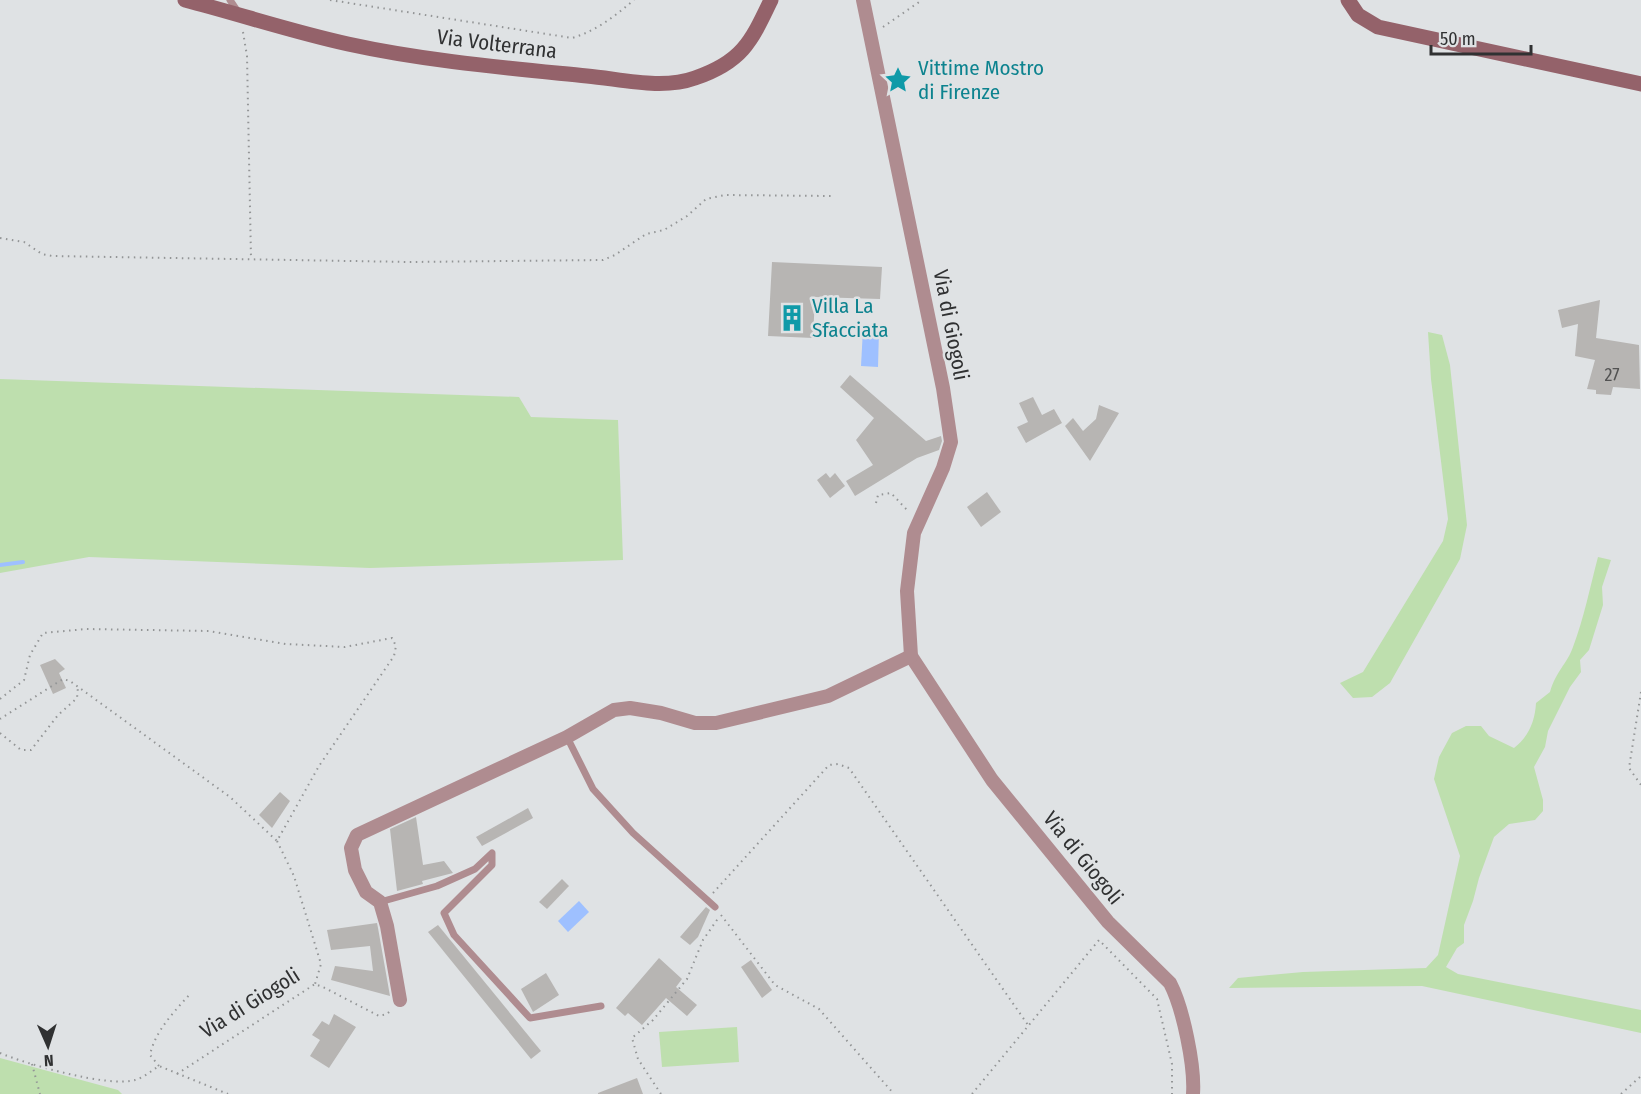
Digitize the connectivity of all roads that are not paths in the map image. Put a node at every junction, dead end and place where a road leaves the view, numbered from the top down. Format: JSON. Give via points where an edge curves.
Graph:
{"nodes":[{"id":1,"x":185,"y":0,"type":"edge"},
{"id":2,"x":230,"y":0,"type":"edge"},
{"id":3,"x":771,"y":0,"type":"edge"},
{"id":4,"x":863,"y":0,"type":"edge"},
{"id":5,"x":1348,"y":0,"type":"edge"},
{"id":6,"x":239,"y":14,"type":"junction"},
{"id":7,"x":1641,"y":84,"type":"edge"},
{"id":8,"x":911,"y":656,"type":"junction"},
{"id":9,"x":567,"y":737,"type":"junction"},
{"id":10,"x":380,"y":902,"type":"junction"},
{"id":11,"x":715,"y":907,"type":"dead end"},
{"id":12,"x":400,"y":1000,"type":"road end"},
{"id":13,"x":601,"y":1006,"type":"dead end"},
{"id":14,"x":1193,"y":1094,"type":"edge"}],
"edges":[{"from":1,"to":6,"type":"main road","name":"Via Volterrana"},
{"from":2,"to":6,"type":"lane"},
{"from":3,"to":6,"type":"main road","name":"Via Volterrana","via":[[741,54],[694,79],[661,83],[476,64],[348,44]]},
{"from":4,"to":8,"type":"street","name":"Via di Giogoli","via":[[951,442],[914,533],[908,591]]},
{"from":5,"to":7,"type":"main road","via":[[1358,15],[1378,27]]},
{"from":8,"to":9,"type":"street","via":[[828,696],[801,704],[716,723],[695,723],[630,708],[614,710]]},
{"from":8,"to":14,"type":"street","name":"Via di Giogoli","via":[[992,780],[1108,922],[1170,983],[1184,1026]]},
{"from":9,"to":10,"type":"street","via":[[357,835],[351,848],[356,870],[366,892]]},
{"from":9,"to":11,"type":"lane","via":[[593,789],[633,832]]},
{"from":10,"to":12,"type":"street"},
{"from":10,"to":13,"type":"lane","via":[[438,886],[475,869],[492,853],[492,866],[444,913],[454,935],[530,1017]]}]}
